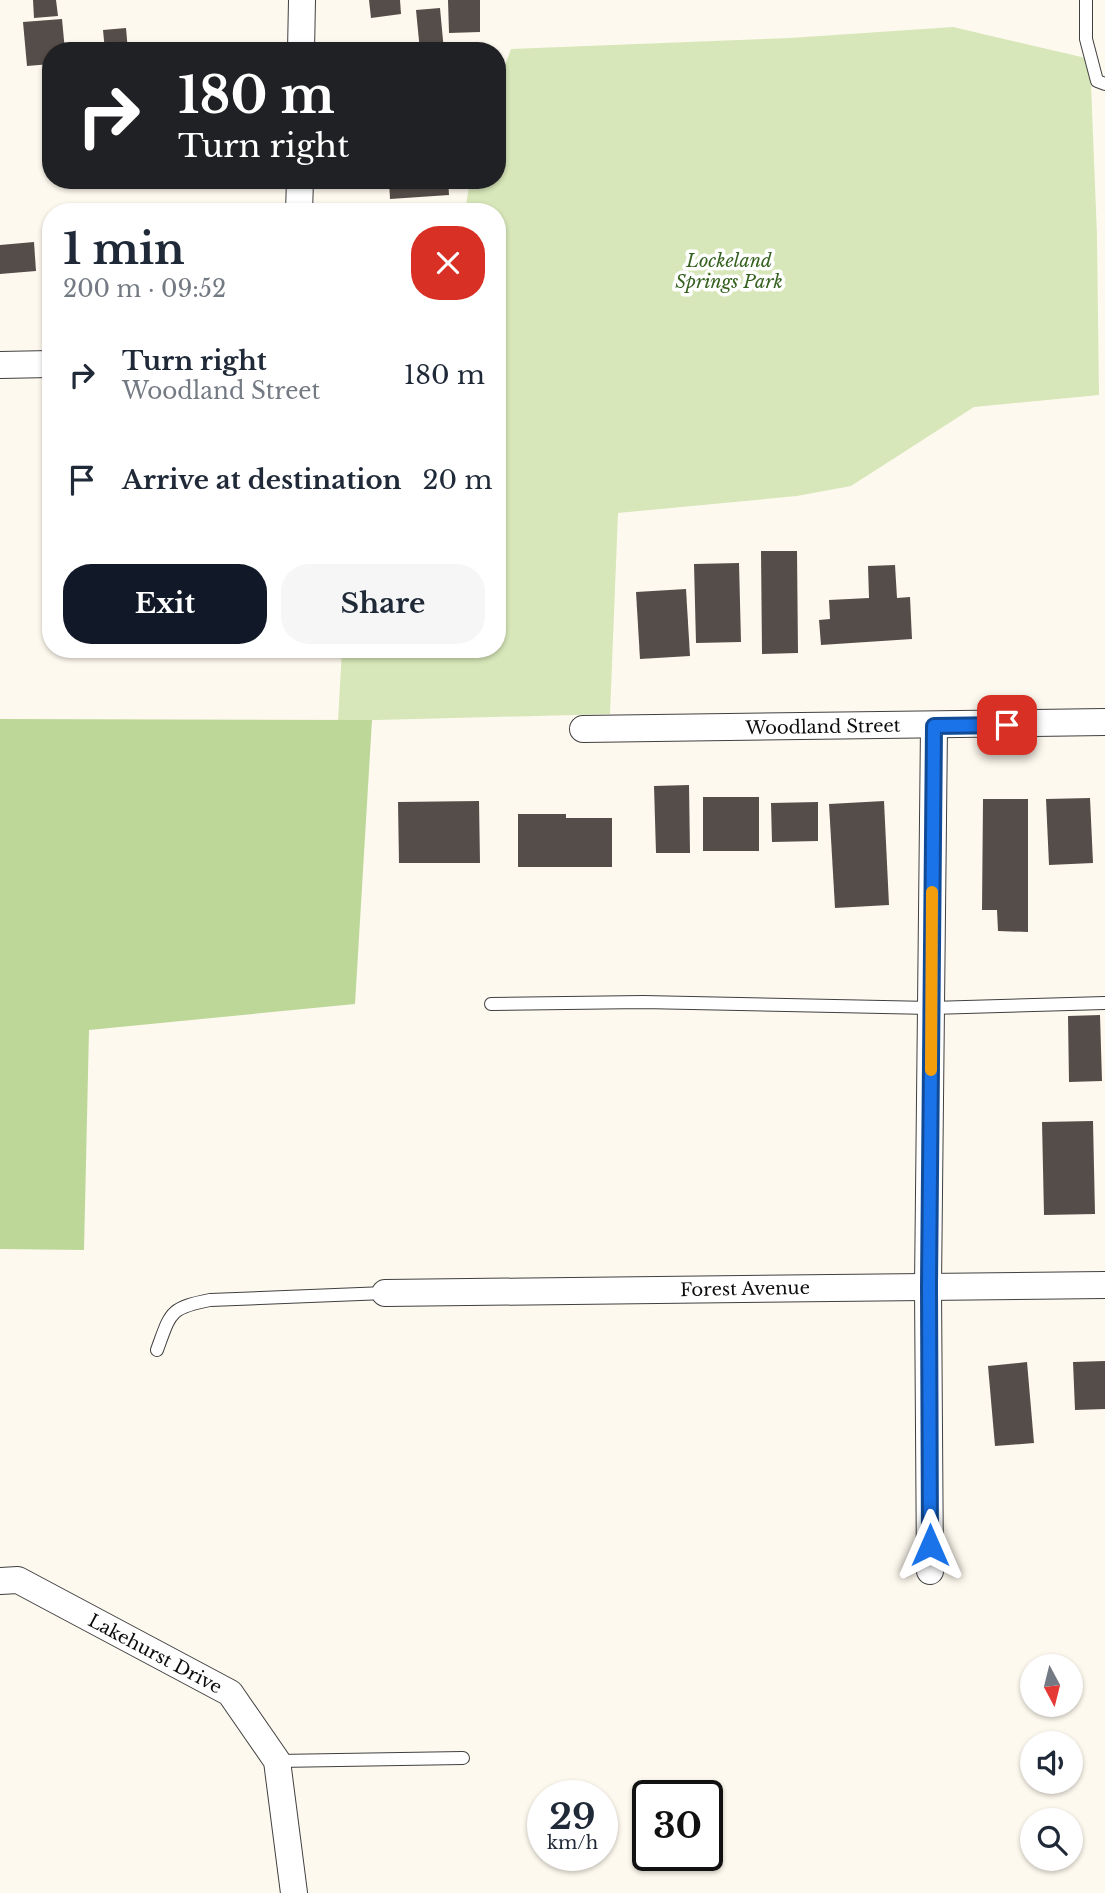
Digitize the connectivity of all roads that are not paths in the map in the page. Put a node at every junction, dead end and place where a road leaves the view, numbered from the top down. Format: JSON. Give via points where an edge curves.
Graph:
{"nodes":[{"id":1,"x":302,"y":0,"type":"edge"},
{"id":2,"x":1086,"y":0,"type":"edge"},
{"id":3,"x":301,"y":42,"type":"edge"},
{"id":4,"x":1105,"y":84,"type":"edge"},
{"id":5,"x":42,"y":363,"type":"edge"},
{"id":6,"x":0,"y":365,"type":"edge"},
{"id":7,"x":1105,"y":722,"type":"edge"},
{"id":8,"x":934,"y":726,"type":"junction"},
{"id":9,"x":583,"y":729,"type":"dead end"},
{"id":10,"x":1105,"y":1003,"type":"edge"},
{"id":11,"x":491,"y":1004,"type":"dead end"},
{"id":12,"x":931,"y":1008,"type":"junction"},
{"id":13,"x":1105,"y":1285,"type":"edge"},
{"id":14,"x":929,"y":1286,"type":"junction"},
{"id":15,"x":385,"y":1293,"type":"joint"},
{"id":16,"x":157,"y":1350,"type":"dead end"},
{"id":17,"x":930,"y":1571,"type":"dead end"},
{"id":18,"x":0,"y":1581,"type":"edge"},
{"id":19,"x":463,"y":1758,"type":"dead end"},
{"id":20,"x":277,"y":1760,"type":"junction"},
{"id":21,"x":294,"y":1893,"type":"edge"}],
"edges":[{"from":1,"to":3,"type":"street"},
{"from":2,"to":4,"type":"lane","via":[[1086,39],[1097,81]]},
{"from":5,"to":6,"type":"street"},
{"from":7,"to":8,"type":"street","name":"Woodland Street"},
{"from":8,"to":9,"type":"street","name":"Woodland Street"},
{"from":8,"to":12,"type":"street"},
{"from":10,"to":12,"type":"lane"},
{"from":11,"to":12,"type":"lane"},
{"from":12,"to":14,"type":"street"},
{"from":13,"to":14,"type":"street","name":"Forest Avenue"},
{"from":14,"to":15,"type":"street","name":"Forest Avenue"},
{"from":14,"to":17,"type":"street"},
{"from":15,"to":16,"type":"lane","via":[[183,1305],[169,1318]]},
{"from":18,"to":20,"type":"street","name":"Lakehurst Drive","via":[[18,1580],[230,1693]]},
{"from":19,"to":20,"type":"lane"},
{"from":20,"to":21,"type":"street","name":"Lakehurst Drive"}]}
